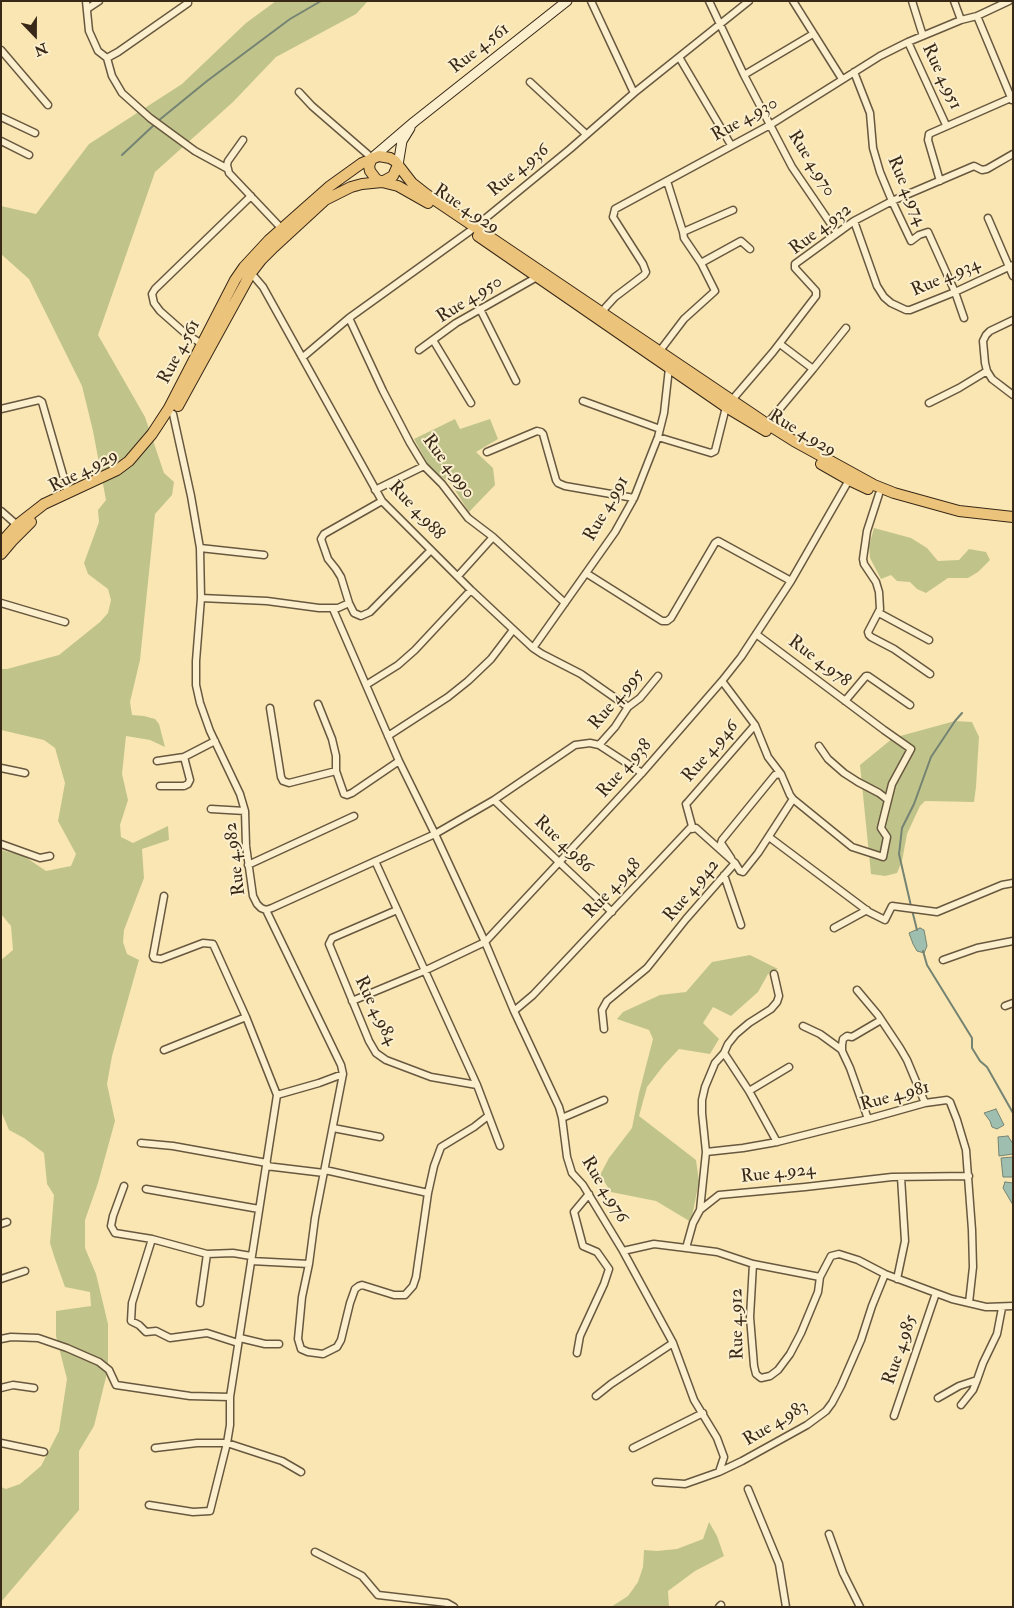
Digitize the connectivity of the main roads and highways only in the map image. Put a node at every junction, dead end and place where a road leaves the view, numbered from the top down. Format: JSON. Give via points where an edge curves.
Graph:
{"nodes":[{"id":1,"x":567,"y":1,"type":"edge"},
{"id":2,"x":414,"y":122,"type":"junction"},
{"id":3,"x":372,"y":158,"type":"junction"},
{"id":4,"x":394,"y":162,"type":"junction"},
{"id":5,"x":382,"y":182,"type":"junction"},
{"id":6,"x":473,"y":229,"type":"junction"},
{"id":7,"x":729,"y":404,"type":"junction"},
{"id":8,"x":1013,"y":517,"type":"edge"},
{"id":9,"x":1013,"y":524,"type":"edge"},
{"id":10,"x":1,"y":543,"type":"edge"},
{"id":11,"x":1,"y":554,"type":"edge"}],
"edges":[{"from":1,"to":2,"type":"main road","name":"Rue 4.561"},
{"from":2,"to":3,"type":"main road","name":"Rue 4.561"},
{"from":2,"to":4,"type":"main road","name":"Rue 4.561"},
{"from":3,"to":4,"type":"main road","via":[[379,156]]},
{"from":3,"to":5,"type":"main road","via":[[370,171]]},
{"from":3,"to":10,"type":"main road","name":"Rue 4.561","via":[[330,186],[255,254],[239,273],[169,408],[129,461],[117,470],[44,504],[17,525]]},
{"from":4,"to":5,"type":"main road","via":[[393,176]]},
{"from":4,"to":6,"type":"main road","name":"Rue 4.929","via":[[412,183]]},
{"from":5,"to":6,"type":"main road","name":"Rue 4.929","via":[[412,193]]},
{"from":5,"to":11,"type":"main road","name":"Rue 4.929","via":[[351,187],[325,200],[280,240],[251,273],[155,441],[120,475],[42,513]]},
{"from":6,"to":7,"type":"main road","name":"Rue 4.929","via":[[603,314]]},
{"from":6,"to":7,"type":"main road","name":"Rue 4.929","via":[[669,368]]},
{"from":7,"to":8,"type":"main road","name":"Rue 4.929","via":[[794,442],[894,493],[959,511]]},
{"from":7,"to":9,"type":"main road","name":"Rue 4.929","via":[[849,480],[880,494],[927,510]]}]}
